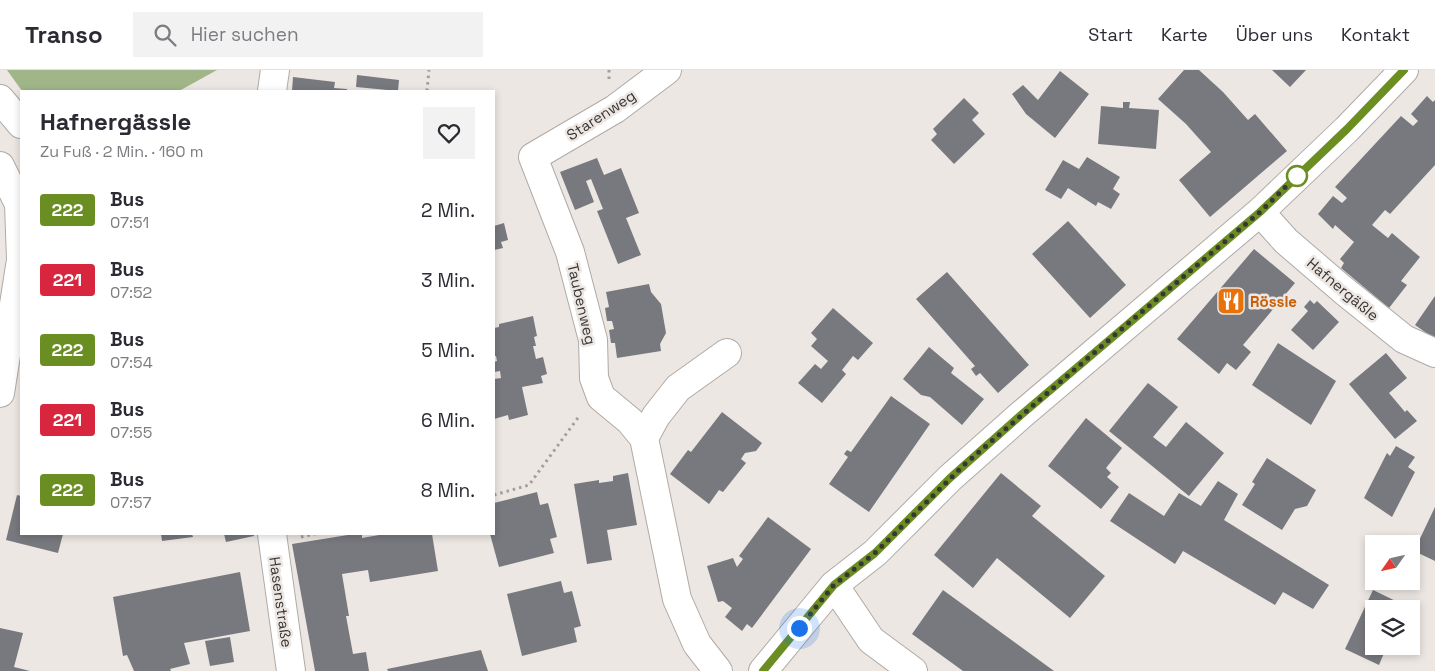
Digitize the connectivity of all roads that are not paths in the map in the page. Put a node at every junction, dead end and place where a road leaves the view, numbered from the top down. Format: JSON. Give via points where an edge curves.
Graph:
{"nodes":[{"id":1,"x":275,"y":70,"type":"edge"},
{"id":2,"x":668,"y":70,"type":"edge"},
{"id":3,"x":1404,"y":70,"type":"edge"},
{"id":4,"x":272,"y":90,"type":"edge"},
{"id":5,"x":0,"y":99,"type":"edge"},
{"id":6,"x":20,"y":123,"type":"edge"},
{"id":7,"x":533,"y":157,"type":"joint"},
{"id":8,"x":0,"y":166,"type":"edge"},
{"id":9,"x":1260,"y":212,"type":"junction"},
{"id":10,"x":20,"y":241,"type":"edge"},
{"id":11,"x":20,"y":266,"type":"edge"},
{"id":12,"x":727,"y":353,"type":"dead end"},
{"id":13,"x":1435,"y":353,"type":"edge"},
{"id":14,"x":0,"y":393,"type":"edge"},
{"id":15,"x":644,"y":438,"type":"junction"},
{"id":16,"x":272,"y":535,"type":"edge"},
{"id":17,"x":834,"y":585,"type":"junction"},
{"id":18,"x":291,"y":671,"type":"edge"},
{"id":19,"x":718,"y":671,"type":"edge"},
{"id":20,"x":763,"y":671,"type":"edge"},
{"id":21,"x":912,"y":671,"type":"edge"}],
"edges":[{"from":1,"to":4,"type":"street"},
{"from":2,"to":7,"type":"street","name":"Starenweg","via":[[615,109]]},
{"from":3,"to":9,"type":"street"},
{"from":5,"to":6,"type":"street"},
{"from":7,"to":15,"type":"street","name":"Taubenweg","via":[[570,252],[593,340],[594,378],[601,397],[630,421]]},
{"from":8,"to":10,"type":"street","via":[[18,204]]},
{"from":9,"to":13,"type":"street","name":"Hafnergäßle","via":[[1286,240],[1404,339]]},
{"from":9,"to":17,"type":"street","via":[[1021,415],[950,478],[875,553]]},
{"from":11,"to":14,"type":"street"},
{"from":12,"to":15,"type":"street","via":[[678,388]]},
{"from":15,"to":19,"type":"street","via":[[677,599],[697,644]]},
{"from":16,"to":18,"type":"street","name":"Hasenstraße"},
{"from":17,"to":20,"type":"street"},
{"from":17,"to":21,"type":"street","via":[[870,640]]}]}
